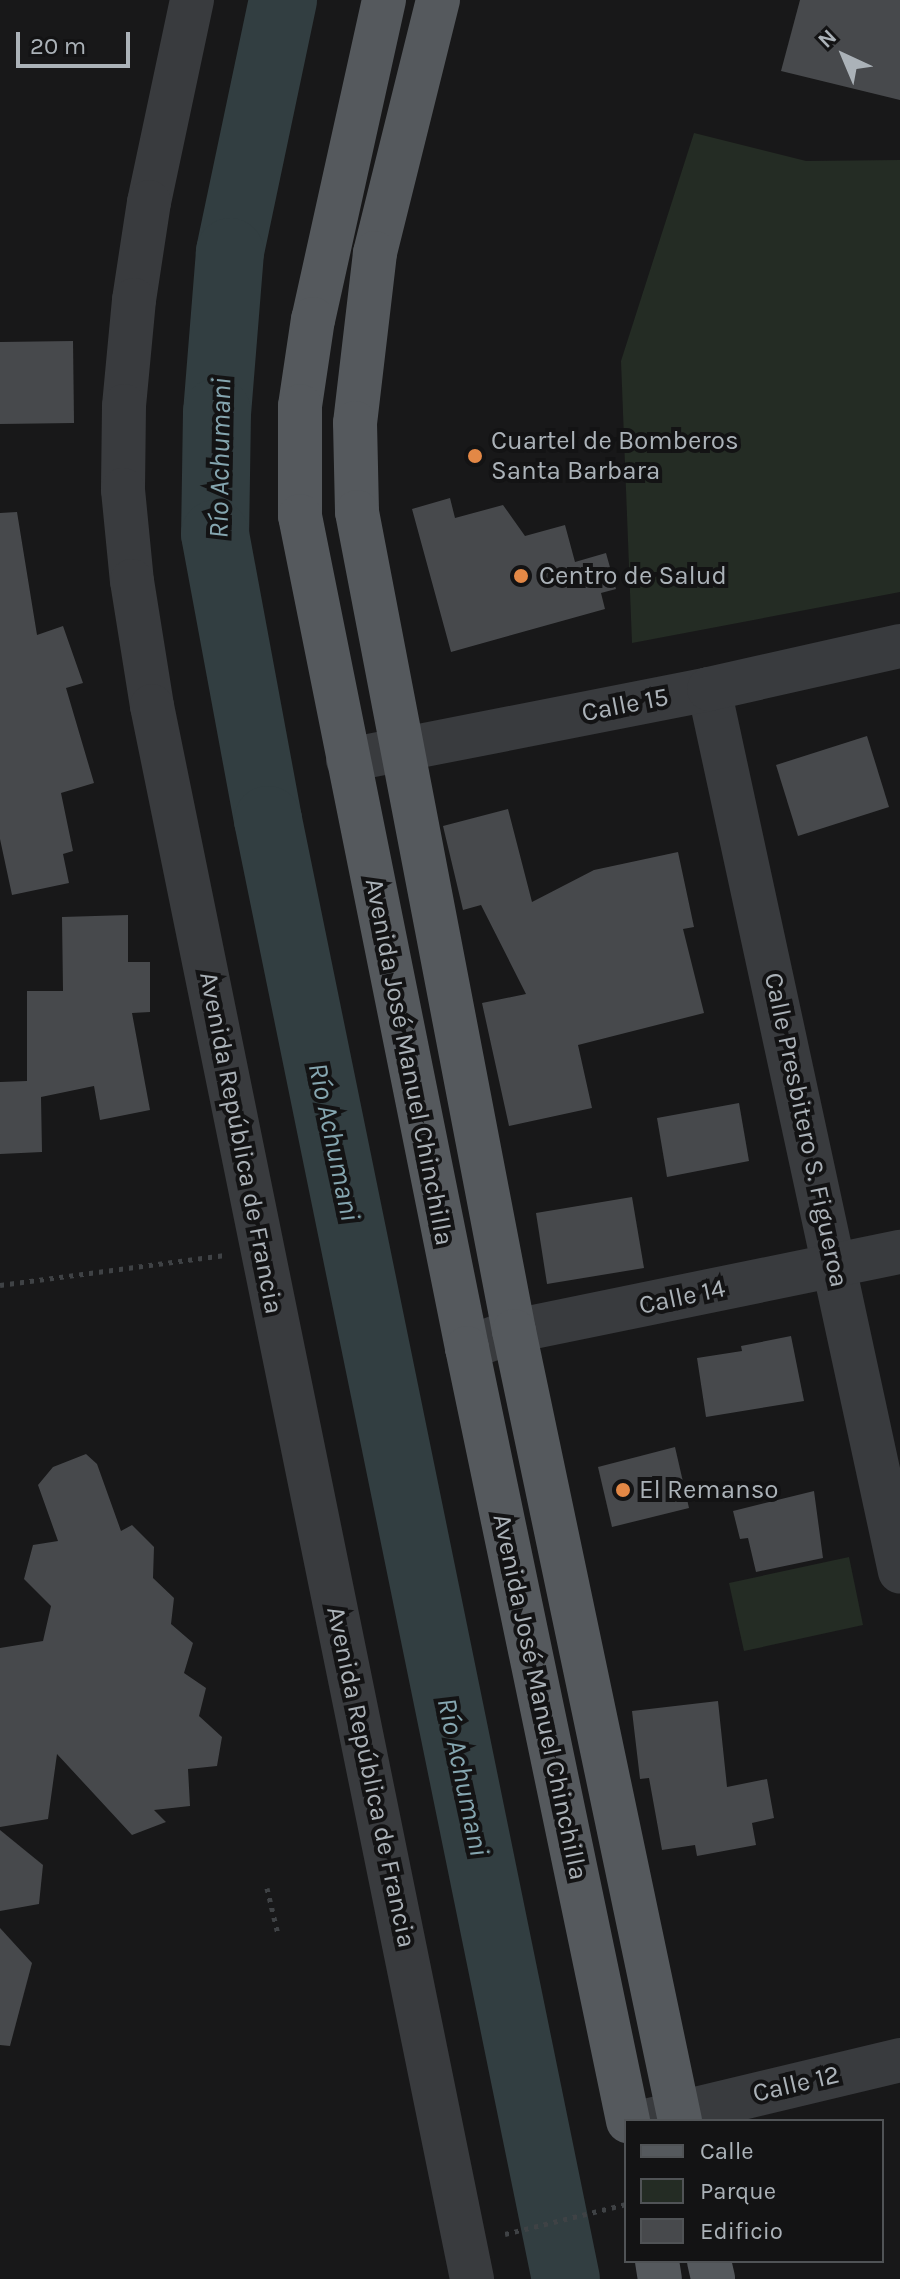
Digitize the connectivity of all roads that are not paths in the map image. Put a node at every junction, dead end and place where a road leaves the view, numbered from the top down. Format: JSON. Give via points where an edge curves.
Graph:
{"nodes":[{"id":1,"x":192,"y":0,"type":"edge"},
{"id":2,"x":384,"y":0,"type":"edge"},
{"id":3,"x":438,"y":0,"type":"edge"},
{"id":4,"x":900,"y":646,"type":"edge"},
{"id":5,"x":709,"y":689,"type":"junction"},
{"id":6,"x":402,"y":750,"type":"junction"},
{"id":7,"x":348,"y":760,"type":"junction"},
{"id":8,"x":900,"y":1252,"type":"edge"},
{"id":9,"x":836,"y":1266,"type":"junction"},
{"id":10,"x":514,"y":1331,"type":"junction"},
{"id":11,"x":467,"y":1348,"type":"junction"},
{"id":12,"x":900,"y":1572,"type":"edge"},
{"id":13,"x":900,"y":2060,"type":"edge"},
{"id":14,"x":668,"y":2117,"type":"edge"},
{"id":15,"x":628,"y":2119,"type":"edge"},
{"id":16,"x":472,"y":2279,"type":"edge"}],
"edges":[{"from":1,"to":16,"type":"street","name":"Avenida República de Francia","via":[[154,173],[134,300],[123,490],[132,581],[152,706]]},
{"from":2,"to":7,"type":"main road","name":"Avenida José Manuel Chinchilla","via":[[327,250],[300,406],[300,516]]},
{"from":3,"to":6,"type":"main road","name":"Avenida José Manuel Chinchilla","via":[[375,253],[355,423],[357,512],[365,568]]},
{"from":4,"to":5,"type":"street","name":"Calle 15"},
{"from":5,"to":6,"type":"street","name":"Calle 15"},
{"from":5,"to":9,"type":"street","name":"Calle Presbitero S. Figueroa"},
{"from":6,"to":7,"type":"street","name":"Calle 15"},
{"from":6,"to":10,"type":"main road","name":"Avenida José Manuel Chinchilla"},
{"from":7,"to":11,"type":"main road","name":"Avenida José Manuel Chinchilla"},
{"from":8,"to":9,"type":"street","name":"Calle 14"},
{"from":9,"to":10,"type":"street","name":"Calle 14"},
{"from":9,"to":12,"type":"street","name":"Calle Presbitero S. Figueroa"},
{"from":10,"to":11,"type":"street","name":"Calle 14"},
{"from":10,"to":14,"type":"main road","name":"Avenida José Manuel Chinchilla"},
{"from":11,"to":15,"type":"main road","name":"Avenida José Manuel Chinchilla"},
{"from":13,"to":14,"type":"street","name":"Calle 12"}]}
